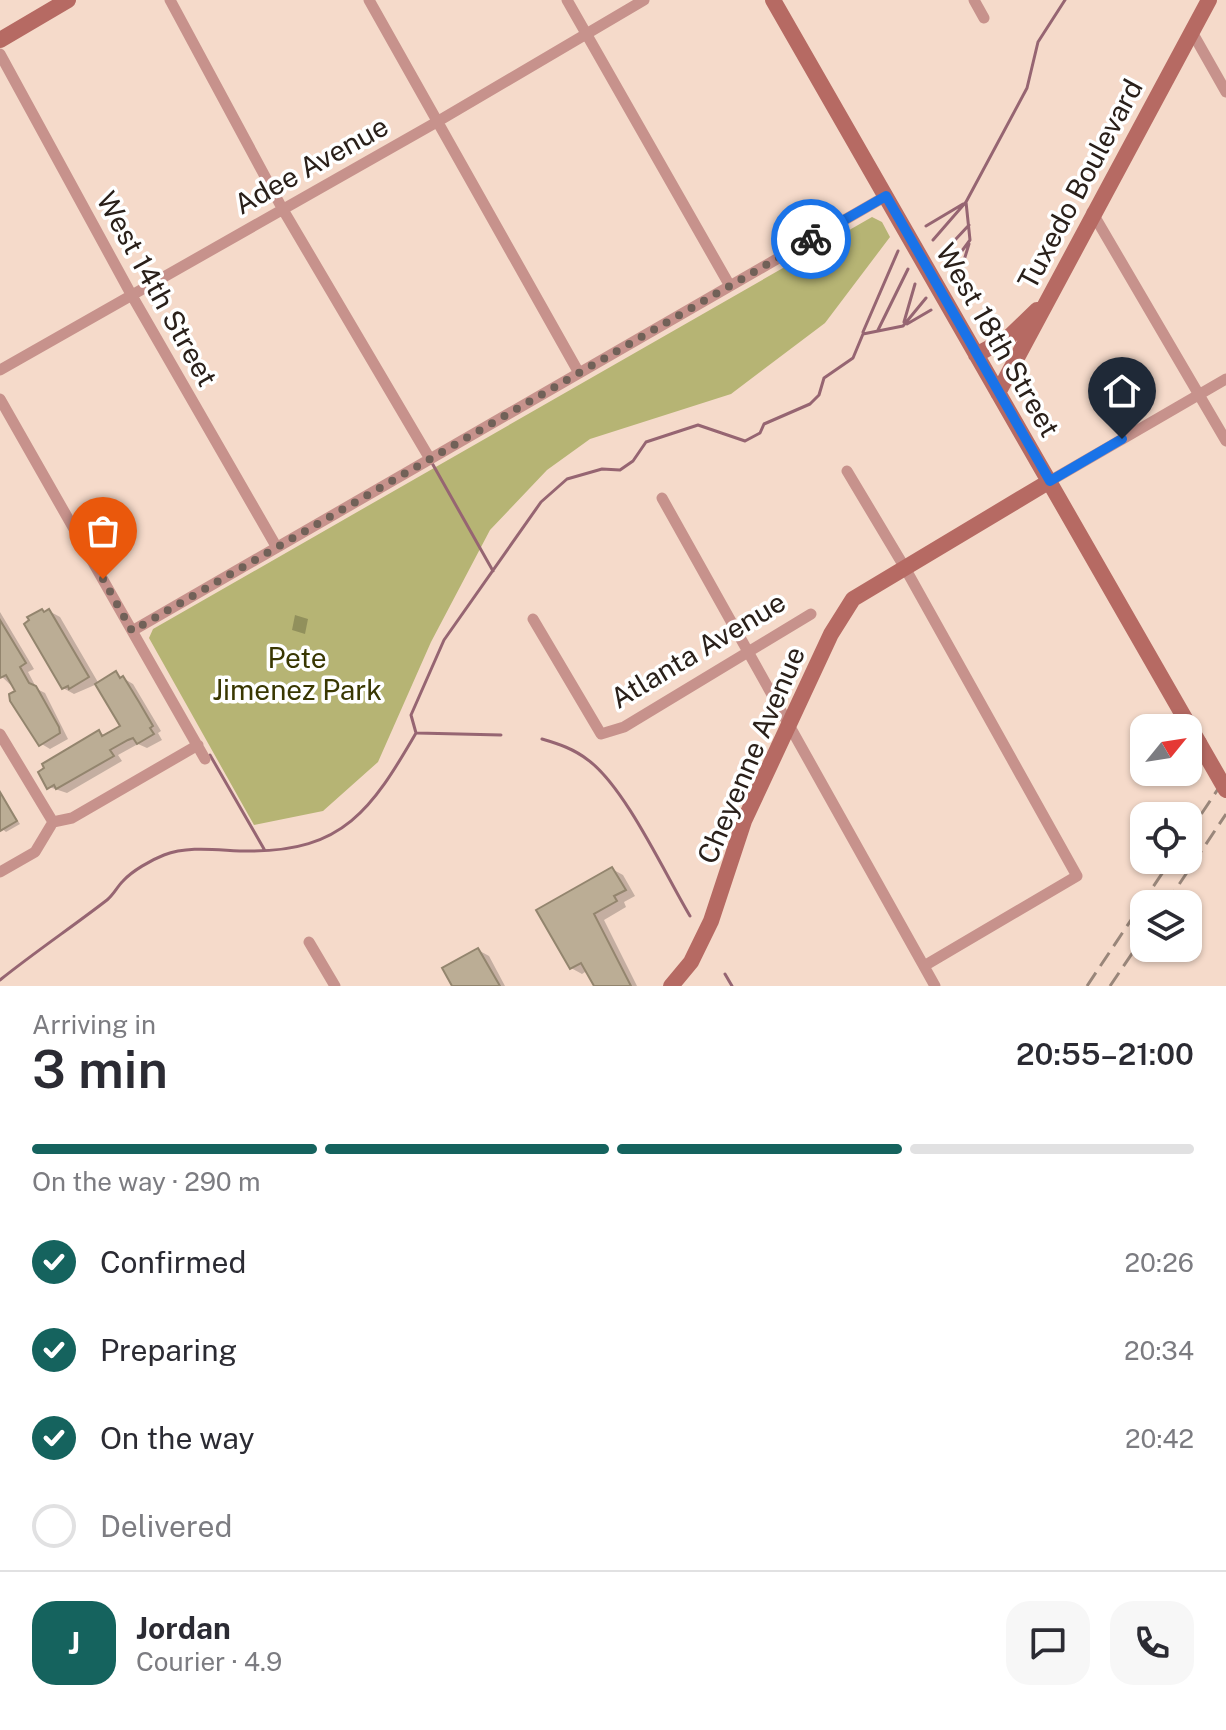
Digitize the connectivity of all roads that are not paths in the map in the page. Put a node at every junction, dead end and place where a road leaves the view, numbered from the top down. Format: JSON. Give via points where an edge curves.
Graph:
{"nodes":[{"id":1,"x":68,"y":0,"type":"edge"},
{"id":2,"x":170,"y":0,"type":"edge"},
{"id":3,"x":369,"y":0,"type":"edge"},
{"id":4,"x":567,"y":0,"type":"edge"},
{"id":5,"x":644,"y":0,"type":"edge"},
{"id":6,"x":773,"y":0,"type":"edge"},
{"id":7,"x":974,"y":0,"type":"edge"},
{"id":8,"x":1209,"y":0,"type":"edge"},
{"id":9,"x":984,"y":18,"type":"dead end"},
{"id":10,"x":1192,"y":32,"type":"junction"},
{"id":11,"x":585,"y":33,"type":"junction"},
{"id":12,"x":0,"y":40,"type":"edge"},
{"id":13,"x":0,"y":54,"type":"edge"},
{"id":14,"x":1226,"y":92,"type":"edge"},
{"id":15,"x":435,"y":123,"type":"junction"},
{"id":16,"x":886,"y":196,"type":"junction"},
{"id":17,"x":282,"y":208,"type":"junction"},
{"id":18,"x":1092,"y":212,"type":"junction"},
{"id":19,"x":730,"y":286,"type":"junction"},
{"id":20,"x":131,"y":294,"type":"junction"},
{"id":21,"x":1046,"y":300,"type":"junction"},
{"id":22,"x":976,"y":355,"type":"junction"},
{"id":23,"x":0,"y":370,"type":"edge"},
{"id":24,"x":579,"y":373,"type":"junction"},
{"id":25,"x":1226,"y":379,"type":"edge"},
{"id":26,"x":998,"y":393,"type":"junction"},
{"id":27,"x":1199,"y":395,"type":"junction"},
{"id":28,"x":0,"y":399,"type":"edge"},
{"id":29,"x":1226,"y":441,"type":"edge"},
{"id":30,"x":430,"y":459,"type":"junction"},
{"id":31,"x":847,"y":471,"type":"dead end"},
{"id":32,"x":1050,"y":481,"type":"junction"},
{"id":33,"x":662,"y":498,"type":"dead end"},
{"id":34,"x":276,"y":546,"type":"junction"},
{"id":35,"x":905,"y":568,"type":"junction"},
{"id":36,"x":811,"y":614,"type":"dead end"},
{"id":37,"x":533,"y":619,"type":"dead end"},
{"id":38,"x":132,"y":631,"type":"junction"},
{"id":39,"x":748,"y":652,"type":"junction"},
{"id":40,"x":791,"y":723,"type":"junction"},
{"id":41,"x":0,"y":734,"type":"edge"},
{"id":42,"x":198,"y":745,"type":"junction"},
{"id":43,"x":205,"y":759,"type":"dead end"},
{"id":44,"x":1226,"y":790,"type":"edge"},
{"id":45,"x":53,"y":822,"type":"junction"},
{"id":46,"x":0,"y":872,"type":"edge"},
{"id":47,"x":309,"y":942,"type":"dead end"},
{"id":48,"x":924,"y":966,"type":"junction"},
{"id":49,"x":335,"y":986,"type":"edge"},
{"id":50,"x":671,"y":986,"type":"edge"},
{"id":51,"x":935,"y":986,"type":"edge"}],
"edges":[{"from":1,"to":12,"type":"street"},
{"from":2,"to":17,"type":"street"},
{"from":3,"to":15,"type":"street"},
{"from":4,"to":11,"type":"street"},
{"from":5,"to":11,"type":"street","name":"Adee Avenue"},
{"from":6,"to":16,"type":"street","name":"West 18th Street"},
{"from":7,"to":9,"type":"street"},
{"from":8,"to":10,"type":"street","name":"Tuxedo Boulevard"},
{"from":10,"to":14,"type":"street"},
{"from":10,"to":18,"type":"street","name":"Tuxedo Boulevard"},
{"from":11,"to":15,"type":"street","name":"Adee Avenue"},
{"from":11,"to":19,"type":"street"},
{"from":13,"to":20,"type":"street","name":"West 14th Street"},
{"from":15,"to":17,"type":"street","name":"Adee Avenue"},
{"from":15,"to":24,"type":"street"},
{"from":16,"to":19,"type":"street"},
{"from":16,"to":22,"type":"street","name":"West 18th Street"},
{"from":17,"to":20,"type":"street","name":"Adee Avenue"},
{"from":17,"to":30,"type":"street"},
{"from":18,"to":21,"type":"street","name":"Tuxedo Boulevard"},
{"from":18,"to":27,"type":"street"},
{"from":19,"to":24,"type":"street"},
{"from":20,"to":23,"type":"street","name":"Adee Avenue"},
{"from":20,"to":34,"type":"street","name":"West 14th Street"},
{"from":21,"to":22,"type":"street","via":[[1016,331]]},
{"from":21,"to":26,"type":"street","name":"Tuxedo Boulevard"},
{"from":22,"to":26,"type":"street","name":"West 18th Street"},
{"from":24,"to":30,"type":"street"},
{"from":25,"to":27,"type":"street"},
{"from":26,"to":32,"type":"street","name":"West 18th Street"},
{"from":27,"to":29,"type":"street"},
{"from":27,"to":32,"type":"street"},
{"from":28,"to":38,"type":"street"},
{"from":30,"to":34,"type":"street"},
{"from":31,"to":35,"type":"street"},
{"from":32,"to":35,"type":"street"},
{"from":32,"to":44,"type":"street","name":"West 18th Street","bridge":true},
{"from":33,"to":39,"type":"street"},
{"from":34,"to":38,"type":"street"},
{"from":35,"to":40,"type":"street","name":"Cheyenne Avenue","via":[[853,599],[831,634]]},
{"from":35,"to":48,"type":"street","via":[[1077,876]]},
{"from":36,"to":39,"type":"street","name":"Atlanta Avenue"},
{"from":37,"to":39,"type":"street","name":"Atlanta Avenue","via":[[601,734],[624,727]]},
{"from":38,"to":42,"type":"street"},
{"from":39,"to":40,"type":"street"},
{"from":40,"to":48,"type":"street"},
{"from":40,"to":50,"type":"street","name":"Cheyenne Avenue","via":[[744,821],[711,921],[691,962]]},
{"from":41,"to":45,"type":"street"},
{"from":42,"to":43,"type":"street"},
{"from":42,"to":45,"type":"street","via":[[72,818]]},
{"from":45,"to":46,"type":"street","via":[[35,852]]},
{"from":47,"to":49,"type":"street"},
{"from":48,"to":51,"type":"street"}]}
